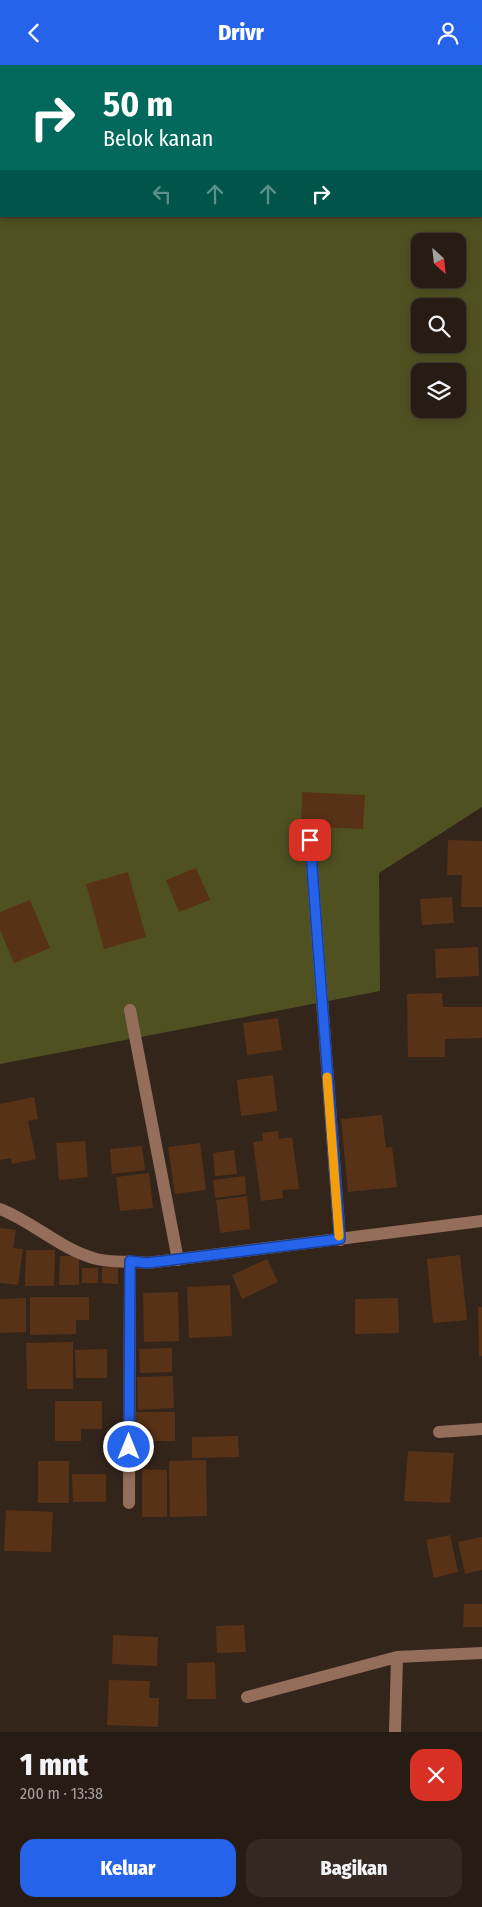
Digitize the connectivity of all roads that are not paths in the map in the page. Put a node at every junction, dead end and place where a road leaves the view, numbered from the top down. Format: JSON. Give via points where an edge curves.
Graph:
{"nodes":[{"id":1,"x":310,"y":840,"type":"dead end"},
{"id":2,"x":130,"y":1009,"type":"dead end"},
{"id":3,"x":0,"y":1209,"type":"edge"},
{"id":4,"x":482,"y":1221,"type":"edge"},
{"id":5,"x":340,"y":1239,"type":"junction"},
{"id":6,"x":178,"y":1260,"type":"junction"},
{"id":7,"x":130,"y":1261,"type":"junction"},
{"id":8,"x":482,"y":1429,"type":"edge"},
{"id":9,"x":439,"y":1432,"type":"dead end"},
{"id":10,"x":129,"y":1503,"type":"dead end"},
{"id":11,"x":482,"y":1653,"type":"edge"},
{"id":12,"x":397,"y":1657,"type":"junction"},
{"id":13,"x":247,"y":1697,"type":"dead end"},
{"id":14,"x":395,"y":1732,"type":"edge"}],
"edges":[{"from":1,"to":5,"type":"street"},
{"from":2,"to":6,"type":"street"},
{"from":3,"to":7,"type":"street","via":[[94,1259]]},
{"from":4,"to":5,"type":"street"},
{"from":5,"to":6,"type":"street"},
{"from":6,"to":7,"type":"street"},
{"from":7,"to":10,"type":"street"},
{"from":8,"to":9,"type":"street"},
{"from":11,"to":12,"type":"street"},
{"from":12,"to":13,"type":"street"},
{"from":12,"to":14,"type":"street"}]}
